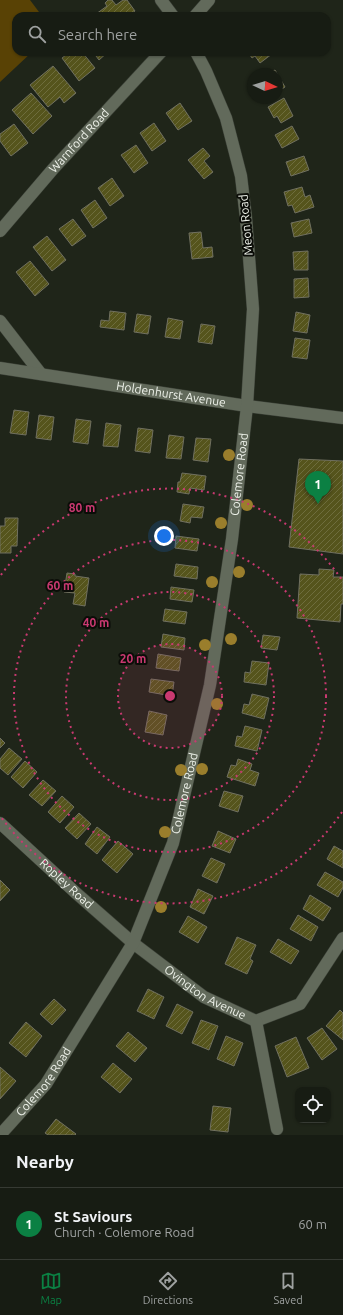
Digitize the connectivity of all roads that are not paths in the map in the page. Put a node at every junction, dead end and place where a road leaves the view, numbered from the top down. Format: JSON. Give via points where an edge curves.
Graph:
{"nodes":[{"id":1,"x":161,"y":0,"type":"edge"},
{"id":2,"x":209,"y":0,"type":"edge"},
{"id":3,"x":170,"y":12,"type":"edge"},
{"id":4,"x":198,"y":12,"type":"edge"},
{"id":5,"x":157,"y":56,"type":"edge"},
{"id":6,"x":198,"y":56,"type":"edge"},
{"id":7,"x":0,"y":231,"type":"edge"},
{"id":8,"x":0,"y":321,"type":"edge"},
{"id":9,"x":0,"y":368,"type":"edge"},
{"id":10,"x":41,"y":374,"type":"junction"},
{"id":11,"x":247,"y":406,"type":"junction"},
{"id":12,"x":343,"y":418,"type":"edge"},
{"id":13,"x":0,"y":823,"type":"edge"},
{"id":14,"x":343,"y":938,"type":"edge"},
{"id":15,"x":133,"y":943,"type":"junction"},
{"id":16,"x":256,"y":1021,"type":"junction"},
{"id":17,"x":277,"y":1129,"type":"dead end"},
{"id":18,"x":0,"y":1135,"type":"edge"}],
"edges":[{"from":1,"to":3,"type":"street"},
{"from":2,"to":4,"type":"street"},
{"from":5,"to":7,"type":"street","name":"Warnford Road","via":[[53,169]]},
{"from":6,"to":11,"type":"street","name":"Meon Road","via":[[226,118],[241,176],[252,309]]},
{"from":8,"to":10,"type":"street"},
{"from":9,"to":10,"type":"street","name":"Holdenhurst Avenue"},
{"from":10,"to":11,"type":"street","name":"Holdenhurst Avenue"},
{"from":11,"to":12,"type":"street","name":"Holdenhurst Avenue"},
{"from":11,"to":15,"type":"street","name":"Colemore Road","via":[[232,539],[210,685],[172,843]]},
{"from":13,"to":15,"type":"street","name":"Ropley Road"},
{"from":14,"to":16,"type":"street","name":"Ovington Avenue","via":[[300,1004]]},
{"from":15,"to":16,"type":"street","name":"Ovington Avenue","via":[[204,997]]},
{"from":15,"to":18,"type":"street","name":"Colemore Road","via":[[46,1084]]},
{"from":16,"to":17,"type":"street"}]}
